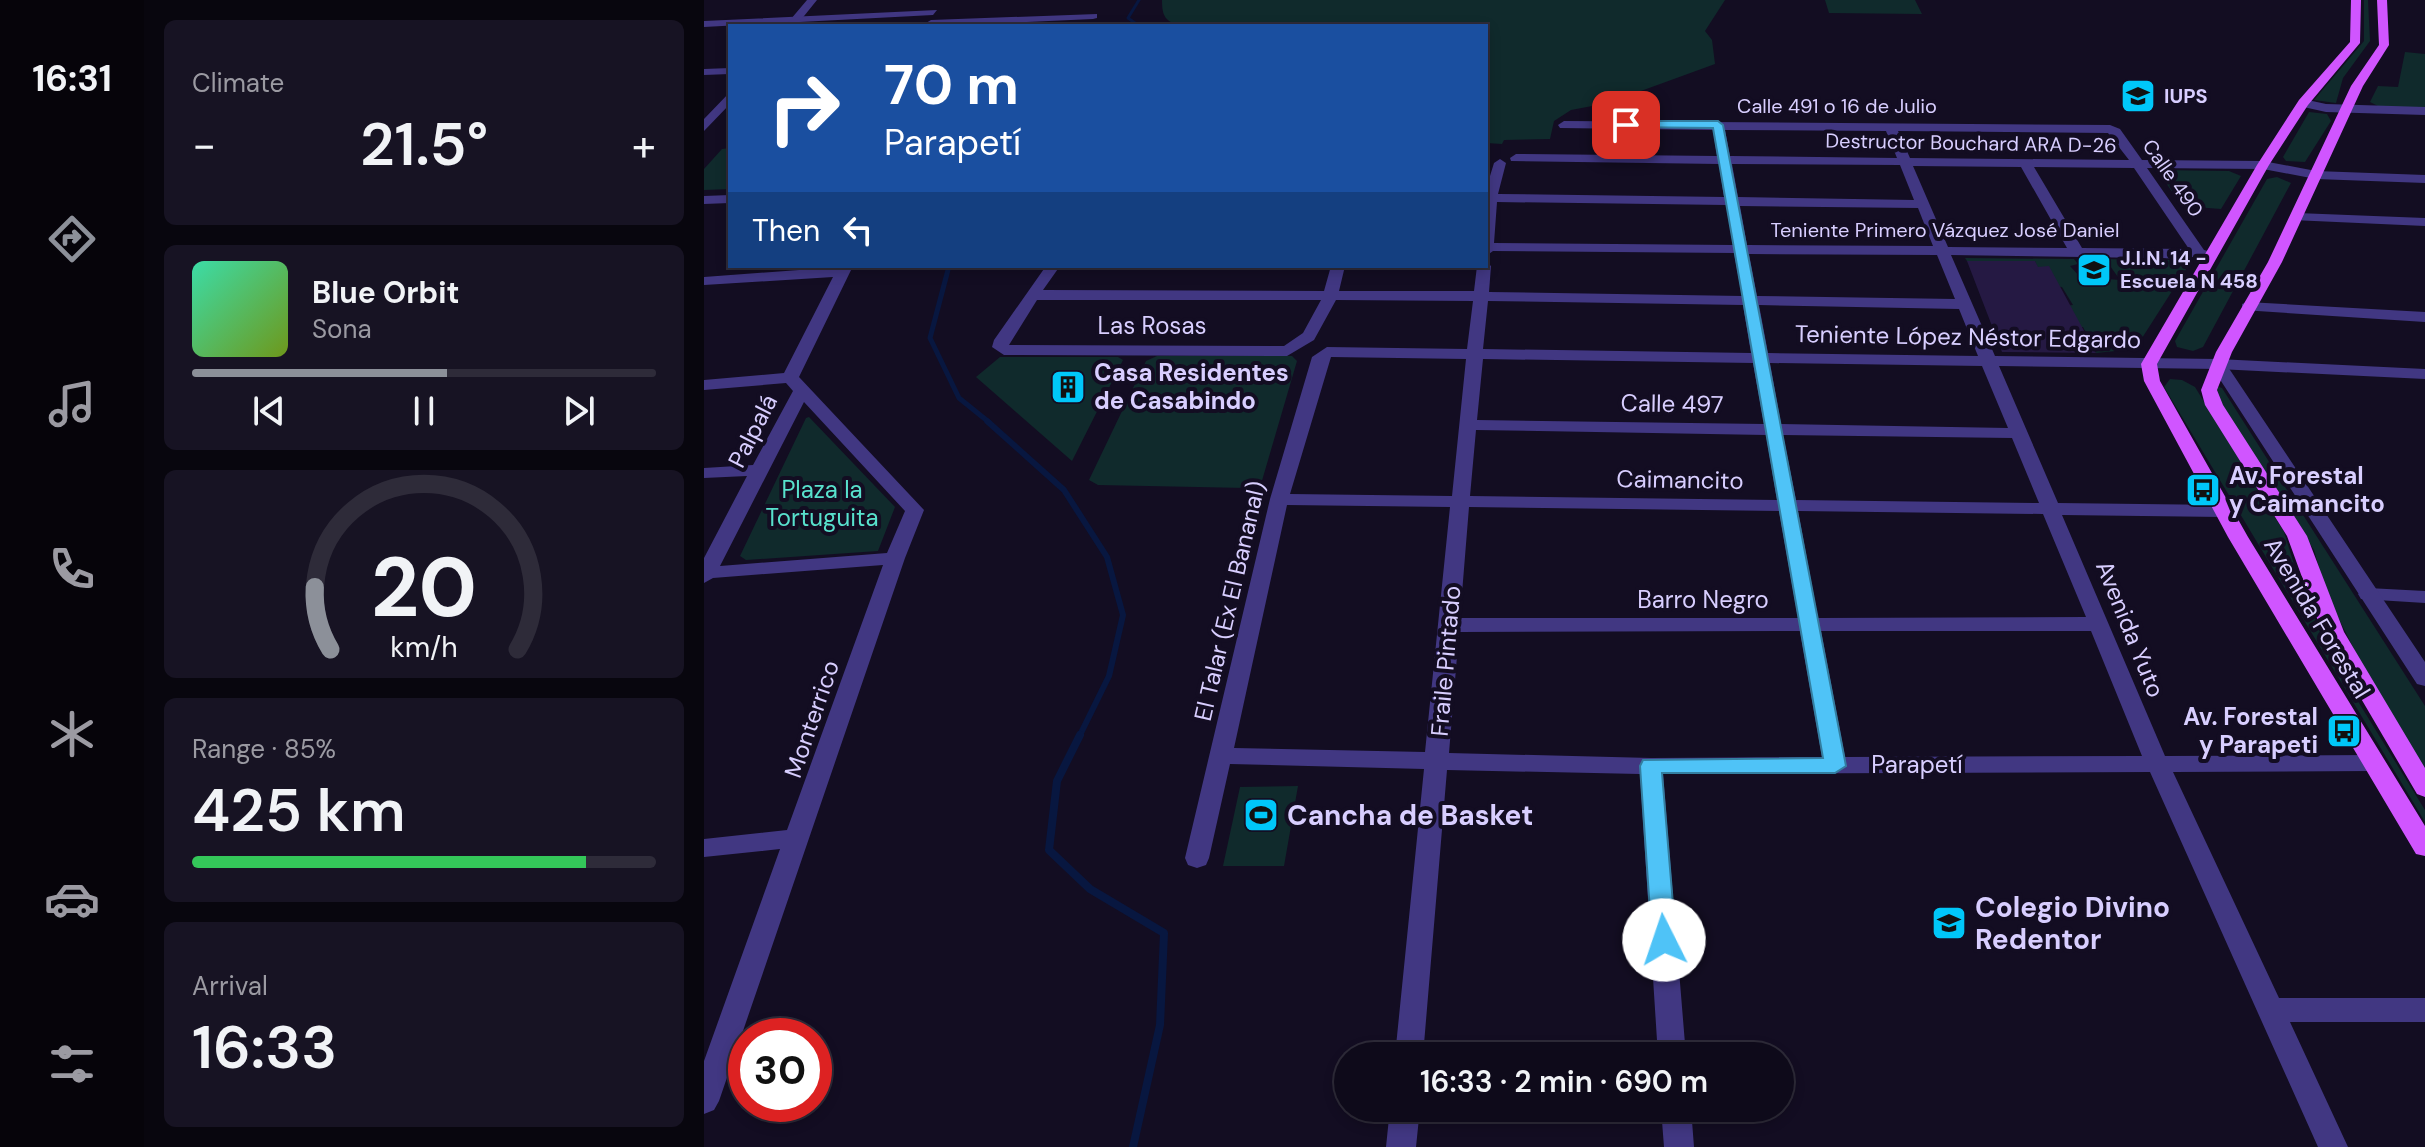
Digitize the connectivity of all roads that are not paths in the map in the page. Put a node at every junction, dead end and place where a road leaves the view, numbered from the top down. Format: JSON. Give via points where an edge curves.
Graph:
{"nodes":[{"id":1,"x":812,"y":0,"type":"edge"},
{"id":2,"x":936,"y":0,"type":"edge"},
{"id":3,"x":1095,"y":0,"type":"edge"},
{"id":4,"x":2356,"y":0,"type":"edge"},
{"id":5,"x":2382,"y":0,"type":"edge"},
{"id":6,"x":931,"y":20,"type":"edge"},
{"id":7,"x":1092,"y":21,"type":"edge"},
{"id":8,"x":793,"y":23,"type":"edge"},
{"id":9,"x":764,"y":24,"type":"edge"},
{"id":10,"x":728,"y":25,"type":"edge"},
{"id":11,"x":706,"y":26,"type":"edge"},
{"id":12,"x":728,"y":71,"type":"edge"},
{"id":13,"x":704,"y":72,"type":"edge"},
{"id":14,"x":728,"y":98,"type":"edge"},
{"id":15,"x":2303,"y":103,"type":"junction"},
{"id":16,"x":2348,"y":109,"type":"junction"},
{"id":17,"x":2425,"y":111,"type":"edge"},
{"id":18,"x":706,"y":123,"type":"edge"},
{"id":19,"x":1564,"y":125,"type":"dead end"},
{"id":20,"x":1718,"y":125,"type":"junction"},
{"id":21,"x":1890,"y":126,"type":"junction"},
{"id":22,"x":2110,"y":129,"type":"joint"},
{"id":23,"x":1516,"y":158,"type":"dead end"},
{"id":24,"x":1724,"y":160,"type":"junction"},
{"id":25,"x":1500,"y":163,"type":"dead end"},
{"id":26,"x":1905,"y":163,"type":"junction"},
{"id":27,"x":2026,"y":164,"type":"junction"},
{"id":28,"x":2141,"y":165,"type":"junction"},
{"id":29,"x":2263,"y":165,"type":"junction"},
{"id":30,"x":2316,"y":175,"type":"junction"},
{"id":31,"x":2425,"y":179,"type":"edge"},
{"id":32,"x":728,"y":199,"type":"edge"},
{"id":33,"x":1488,"y":199,"type":"edge"},
{"id":34,"x":704,"y":200,"type":"edge"},
{"id":35,"x":1733,"y":202,"type":"junction"},
{"id":36,"x":1921,"y":204,"type":"junction"},
{"id":37,"x":2297,"y":217,"type":"junction"},
{"id":38,"x":2425,"y":222,"type":"edge"},
{"id":39,"x":1741,"y":249,"type":"junction"},
{"id":40,"x":1488,"y":250,"type":"edge"},
{"id":41,"x":1941,"y":250,"type":"junction"},
{"id":42,"x":2077,"y":252,"type":"junction"},
{"id":43,"x":2205,"y":254,"type":"junction"},
{"id":44,"x":1052,"y":268,"type":"edge"},
{"id":45,"x":1337,"y":268,"type":"edge"},
{"id":46,"x":1484,"y":268,"type":"edge"},
{"id":47,"x":845,"y":269,"type":"edge"},
{"id":48,"x":704,"y":281,"type":"edge"},
{"id":49,"x":1036,"y":295,"type":"junction"},
{"id":50,"x":1330,"y":295,"type":"junction"},
{"id":51,"x":1481,"y":296,"type":"junction"},
{"id":52,"x":1751,"y":302,"type":"junction"},
{"id":53,"x":1964,"y":304,"type":"junction"},
{"id":54,"x":2247,"y":307,"type":"junction"},
{"id":55,"x":2425,"y":317,"type":"edge"},
{"id":56,"x":1475,"y":353,"type":"junction"},
{"id":57,"x":1320,"y":357,"type":"joint"},
{"id":58,"x":1762,"y":359,"type":"junction"},
{"id":59,"x":1989,"y":363,"type":"junction"},
{"id":60,"x":2149,"y":364,"type":"junction"},
{"id":61,"x":2218,"y":364,"type":"junction"},
{"id":62,"x":2425,"y":374,"type":"edge"},
{"id":63,"x":795,"y":384,"type":"junction"},
{"id":64,"x":704,"y":385,"type":"edge"},
{"id":65,"x":1467,"y":425,"type":"junction"},
{"id":66,"x":1774,"y":429,"type":"junction"},
{"id":67,"x":2021,"y":433,"type":"junction"},
{"id":68,"x":760,"y":470,"type":"junction"},
{"id":69,"x":704,"y":473,"type":"edge"},
{"id":70,"x":1279,"y":499,"type":"junction"},
{"id":71,"x":1458,"y":503,"type":"junction"},
{"id":72,"x":1789,"y":508,"type":"junction"},
{"id":73,"x":2053,"y":510,"type":"junction"},
{"id":74,"x":2223,"y":511,"type":"junction"},
{"id":75,"x":895,"y":558,"type":"junction"},
{"id":76,"x":705,"y":574,"type":"edge"},
{"id":77,"x":2368,"y":594,"type":"junction"},
{"id":78,"x":2425,"y":597,"type":"edge"},
{"id":79,"x":2099,"y":624,"type":"junction"},
{"id":80,"x":1451,"y":625,"type":"junction"},
{"id":81,"x":1810,"y":626,"type":"junction"},
{"id":82,"x":2425,"y":679,"type":"edge"},
{"id":83,"x":1221,"y":756,"type":"junction"},
{"id":84,"x":1437,"y":761,"type":"junction"},
{"id":85,"x":2157,"y":763,"type":"junction"},
{"id":86,"x":2373,"y":763,"type":"junction"},
{"id":87,"x":1651,"y":766,"type":"junction"},
{"id":88,"x":1835,"y":766,"type":"junction"},
{"id":89,"x":2425,"y":788,"type":"edge"},
{"id":90,"x":799,"y":838,"type":"junction"},
{"id":91,"x":2425,"y":847,"type":"edge"},
{"id":92,"x":704,"y":848,"type":"edge"},
{"id":93,"x":1197,"y":858,"type":"dead end"},
{"id":94,"x":2270,"y":1010,"type":"junction"},
{"id":95,"x":2425,"y":1010,"type":"edge"},
{"id":96,"x":1410,"y":1042,"type":"edge"},
{"id":97,"x":1671,"y":1042,"type":"edge"},
{"id":98,"x":704,"y":1101,"type":"edge"},
{"id":99,"x":1404,"y":1122,"type":"edge"},
{"id":100,"x":1677,"y":1122,"type":"edge"},
{"id":101,"x":1401,"y":1147,"type":"edge"},
{"id":102,"x":1679,"y":1147,"type":"edge"},
{"id":103,"x":2333,"y":1147,"type":"edge"}],
"edges":[{"from":1,"to":8,"type":"street"},
{"from":2,"to":6,"type":"street"},
{"from":3,"to":7,"type":"street"},
{"from":4,"to":15,"type":"main road","via":[[2355,43]]},
{"from":5,"to":16,"type":"main road","name":"Avenida Forestal","via":[[2384,45]]},
{"from":6,"to":7,"type":"street"},
{"from":6,"to":8,"type":"street"},
{"from":8,"to":9,"type":"street"},
{"from":10,"to":11,"type":"street"},
{"from":12,"to":13,"type":"street"},
{"from":14,"to":18,"type":"street"},
{"from":15,"to":16,"type":"street"},
{"from":15,"to":29,"type":"main road"},
{"from":16,"to":17,"type":"street"},
{"from":16,"to":30,"type":"main road","name":"Avenida Forestal"},
{"from":19,"to":20,"type":"street","name":"Calle 491 o 16 de Julio"},
{"from":20,"to":21,"type":"street","name":"Calle 491 o 16 de Julio"},
{"from":20,"to":24,"type":"street"},
{"from":21,"to":22,"type":"street","name":"Calle 491 o 16 de Julio"},
{"from":21,"to":26,"type":"street","name":"Avenida Yuto"},
{"from":22,"to":28,"type":"street","name":"Calle 490"},
{"from":23,"to":24,"type":"street","name":"Destructor Bouchard ARA D-26"},
{"from":24,"to":26,"type":"street","name":"Destructor Bouchard ARA D-26"},
{"from":24,"to":35,"type":"street"},
{"from":25,"to":33,"type":"street"},
{"from":26,"to":27,"type":"street","name":"Destructor Bouchard ARA D-26"},
{"from":26,"to":36,"type":"street","name":"Avenida Yuto"},
{"from":27,"to":28,"type":"street","name":"Destructor Bouchard ARA D-26"},
{"from":27,"to":42,"type":"street"},
{"from":28,"to":29,"type":"street","name":"Destructor Bouchard ARA D-26"},
{"from":28,"to":43,"type":"street","name":"Calle 490"},
{"from":29,"to":30,"type":"street","name":"Destructor Bouchard ARA D-26"},
{"from":29,"to":43,"type":"main road"},
{"from":30,"to":31,"type":"street","name":"Destructor Bouchard ARA D-26"},
{"from":30,"to":37,"type":"main road","name":"Avenida Forestal"},
{"from":32,"to":34,"type":"street"},
{"from":33,"to":35,"type":"street"},
{"from":35,"to":36,"type":"street"},
{"from":35,"to":39,"type":"street"},
{"from":36,"to":41,"type":"street","name":"Avenida Yuto"},
{"from":37,"to":38,"type":"street"},
{"from":37,"to":54,"type":"main road","name":"Avenida Forestal"},
{"from":39,"to":40,"type":"street","name":"Teniente Primero Vázquez José Daniel"},
{"from":39,"to":41,"type":"street","name":"Teniente Primero Vázquez José Daniel"},
{"from":39,"to":52,"type":"street"},
{"from":41,"to":42,"type":"street","name":"Teniente Primero Vázquez José Daniel"},
{"from":41,"to":53,"type":"street","name":"Avenida Yuto"},
{"from":42,"to":43,"type":"street","name":"Teniente Primero Vázquez José Daniel"},
{"from":43,"to":60,"type":"main road"},
{"from":44,"to":49,"type":"street"},
{"from":45,"to":50,"type":"street"},
{"from":46,"to":51,"type":"street","name":"Fraile Pintado"},
{"from":47,"to":48,"type":"street"},
{"from":47,"to":63,"type":"street","name":"Palpalá"},
{"from":49,"to":50,"type":"street"},
{"from":49,"to":50,"type":"street","name":"Las Rosas","via":[[1002,338],[1004,350],[1287,351],[1300,346],[1317,327]]},
{"from":50,"to":51,"type":"street"},
{"from":51,"to":52,"type":"street"},
{"from":51,"to":56,"type":"street","name":"Fraile Pintado"},
{"from":52,"to":53,"type":"street"},
{"from":52,"to":58,"type":"street"},
{"from":53,"to":59,"type":"street","name":"Avenida Yuto"},
{"from":54,"to":55,"type":"street"},
{"from":54,"to":61,"type":"main road","name":"Avenida Forestal"},
{"from":56,"to":57,"type":"street","name":"Teniente López Néstor Edgardo","via":[[1336,351]]},
{"from":56,"to":58,"type":"street","name":"Teniente López Néstor Edgardo"},
{"from":56,"to":65,"type":"street","name":"Fraile Pintado"},
{"from":57,"to":70,"type":"street","name":"El Talar (Ex El Bananal)"},
{"from":58,"to":59,"type":"street","name":"Teniente López Néstor Edgardo"},
{"from":58,"to":66,"type":"street"},
{"from":59,"to":60,"type":"street","name":"Teniente López Néstor Edgardo"},
{"from":59,"to":67,"type":"street","name":"Avenida Yuto"},
{"from":60,"to":61,"type":"street","name":"Teniente López Néstor Edgardo"},
{"from":60,"to":74,"type":"main road","name":"Avenida Forestal","via":[[2152,381]]},
{"from":61,"to":62,"type":"street","name":"Teniente López Néstor Edgardo"},
{"from":61,"to":77,"type":"street"},
{"from":61,"to":89,"type":"main road","name":"Avenida Forestal","via":[[2209,390],[2214,405],[2297,536],[2333,632]]},
{"from":63,"to":64,"type":"street"},
{"from":63,"to":68,"type":"street","name":"Palpalá"},
{"from":63,"to":75,"type":"street","name":"Monterrico","via":[[915,510]]},
{"from":65,"to":66,"type":"street","name":"Calle 497"},
{"from":65,"to":71,"type":"street","name":"Fraile Pintado"},
{"from":66,"to":67,"type":"street","name":"Calle 497"},
{"from":66,"to":72,"type":"street"},
{"from":67,"to":73,"type":"street","name":"Avenida Yuto"},
{"from":68,"to":69,"type":"street"},
{"from":68,"to":76,"type":"street","name":"Palpalá"},
{"from":70,"to":71,"type":"street","name":"Caimancito"},
{"from":70,"to":83,"type":"street","name":"El Talar (Ex El Bananal)"},
{"from":71,"to":72,"type":"street","name":"Caimancito"},
{"from":71,"to":80,"type":"street","name":"Fraile Pintado"},
{"from":72,"to":73,"type":"street","name":"Caimancito"},
{"from":72,"to":81,"type":"street"},
{"from":73,"to":74,"type":"street","name":"Caimancito"},
{"from":73,"to":79,"type":"street","name":"Avenida Yuto"},
{"from":74,"to":86,"type":"main road","name":"Avenida Forestal"},
{"from":75,"to":76,"type":"street"},
{"from":75,"to":90,"type":"street","name":"Monterrico"},
{"from":77,"to":78,"type":"street"},
{"from":77,"to":82,"type":"street"},
{"from":79,"to":81,"type":"street","name":"Barro Negro"},
{"from":79,"to":85,"type":"street","name":"Avenida Yuto"},
{"from":80,"to":81,"type":"street","name":"Barro Negro"},
{"from":80,"to":84,"type":"street","name":"Fraile Pintado"},
{"from":81,"to":88,"type":"street"},
{"from":83,"to":84,"type":"street","name":"Parapetí"},
{"from":83,"to":93,"type":"street","name":"El Talar (Ex El Bananal)"},
{"from":84,"to":87,"type":"street","name":"Parapetí"},
{"from":84,"to":96,"type":"street","name":"Fraile Pintado"},
{"from":85,"to":86,"type":"street","name":"Parapetí"},
{"from":85,"to":88,"type":"street","name":"Parapetí"},
{"from":85,"to":94,"type":"street","name":"Avenida Yuto"},
{"from":86,"to":91,"type":"main road","name":"Avenida Forestal"},
{"from":87,"to":88,"type":"street","name":"Parapetí"},
{"from":87,"to":97,"type":"street"},
{"from":90,"to":92,"type":"street"},
{"from":90,"to":98,"type":"street","name":"Monterrico"},
{"from":94,"to":95,"type":"street"},
{"from":94,"to":103,"type":"street","name":"Avenida Yuto"},
{"from":99,"to":101,"type":"street"},
{"from":100,"to":102,"type":"street"}]}
